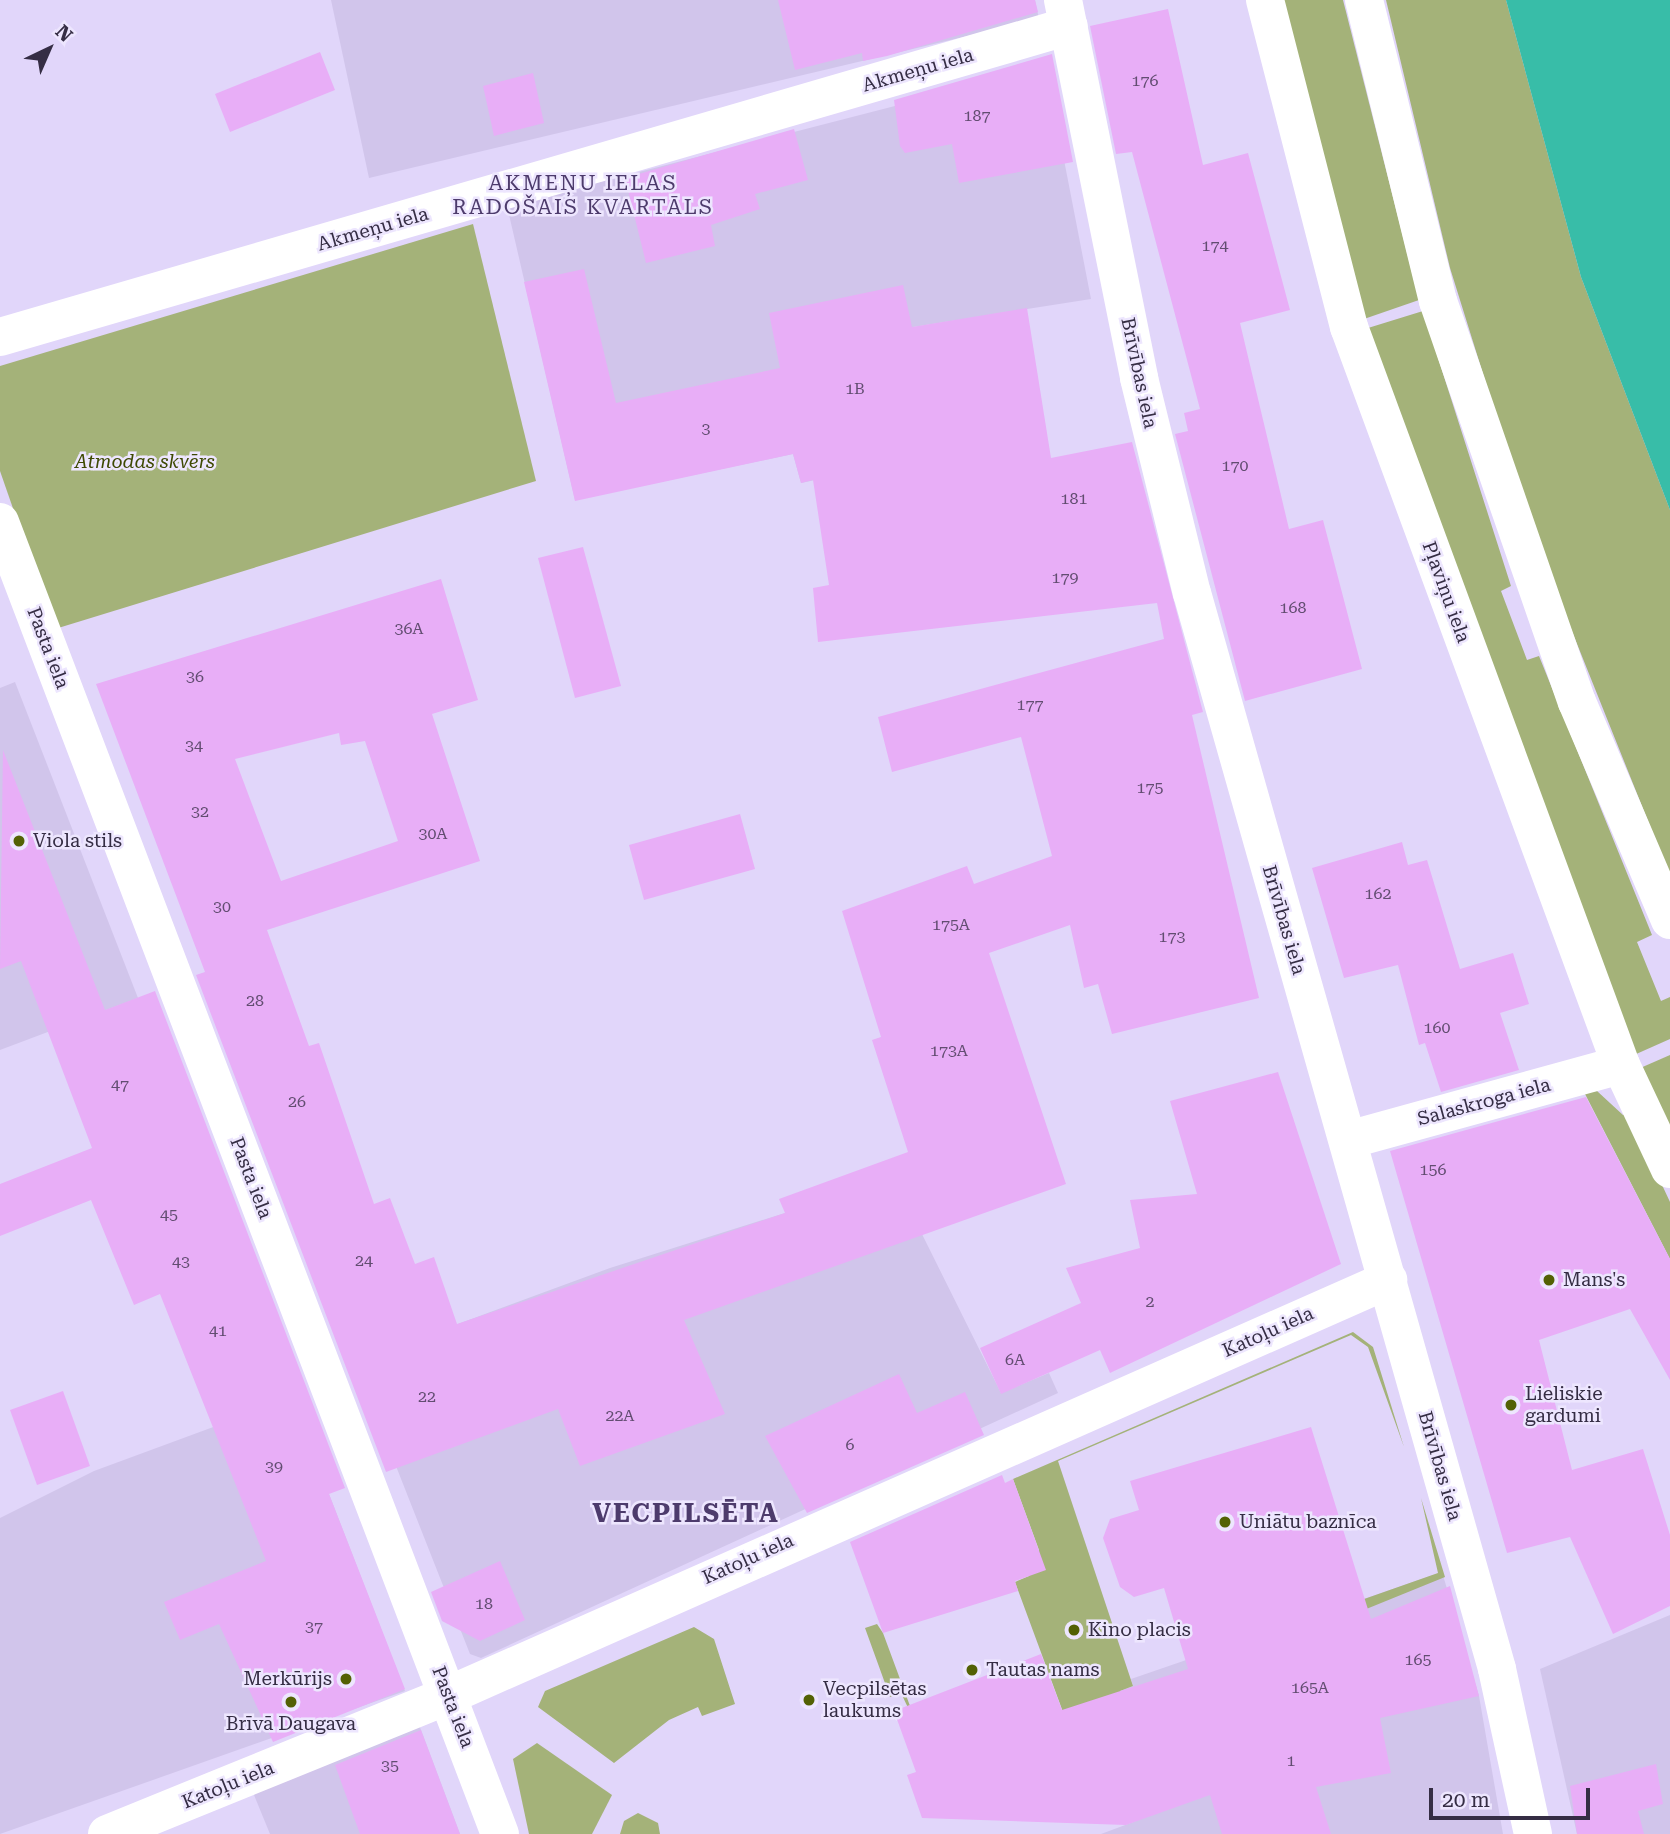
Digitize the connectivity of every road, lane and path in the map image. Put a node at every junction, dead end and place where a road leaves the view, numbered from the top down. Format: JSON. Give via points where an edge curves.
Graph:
{"nodes":[{"id":1,"x":1265,"y":0,"type":"edge"},
{"id":2,"x":1364,"y":0,"type":"edge"},
{"id":3,"x":1066,"y":13,"type":"edge"},
{"id":4,"x":0,"y":337,"type":"edge"},
{"id":5,"x":0,"y":522,"type":"edge"},
{"id":6,"x":1670,"y":920,"type":"edge"},
{"id":7,"x":1620,"y":1065,"type":"junction"},
{"id":8,"x":1348,"y":1140,"type":"junction"},
{"id":9,"x":1670,"y":1169,"type":"edge"},
{"id":10,"x":1388,"y":1280,"type":"junction"},
{"id":11,"x":449,"y":1696,"type":"junction"},
{"id":12,"x":107,"y":1834,"type":"edge"},
{"id":13,"x":500,"y":1834,"type":"edge"},
{"id":14,"x":1533,"y":1834,"type":"edge"}],
"edges":[{"from":1,"to":7,"type":"street","name":"Pļaviņu iela","via":[[1299,153],[1349,327]]},
{"from":2,"to":6,"type":"street","via":[[1438,301],[1577,702]]},
{"from":3,"to":4,"type":"street","name":"Akmeņu iela","via":[[478,199]]},
{"from":3,"to":8,"type":"street","name":"Brīvības iela","via":[[1139,378],[1192,593]]},
{"from":5,"to":11,"type":"street","name":"Pasta iela"},
{"from":7,"to":8,"type":"street","name":"Salaskroga iela"},
{"from":7,"to":9,"type":"street","name":"Pļaviņu iela"},
{"from":8,"to":10,"type":"street","name":"Brīvības iela"},
{"from":10,"to":11,"type":"street","name":"Katoļu iela"},
{"from":10,"to":14,"type":"street","name":"Brīvības iela","via":[[1497,1670]]},
{"from":11,"to":12,"type":"street","name":"Katoļu iela"},
{"from":11,"to":13,"type":"street","name":"Pasta iela"}]}
